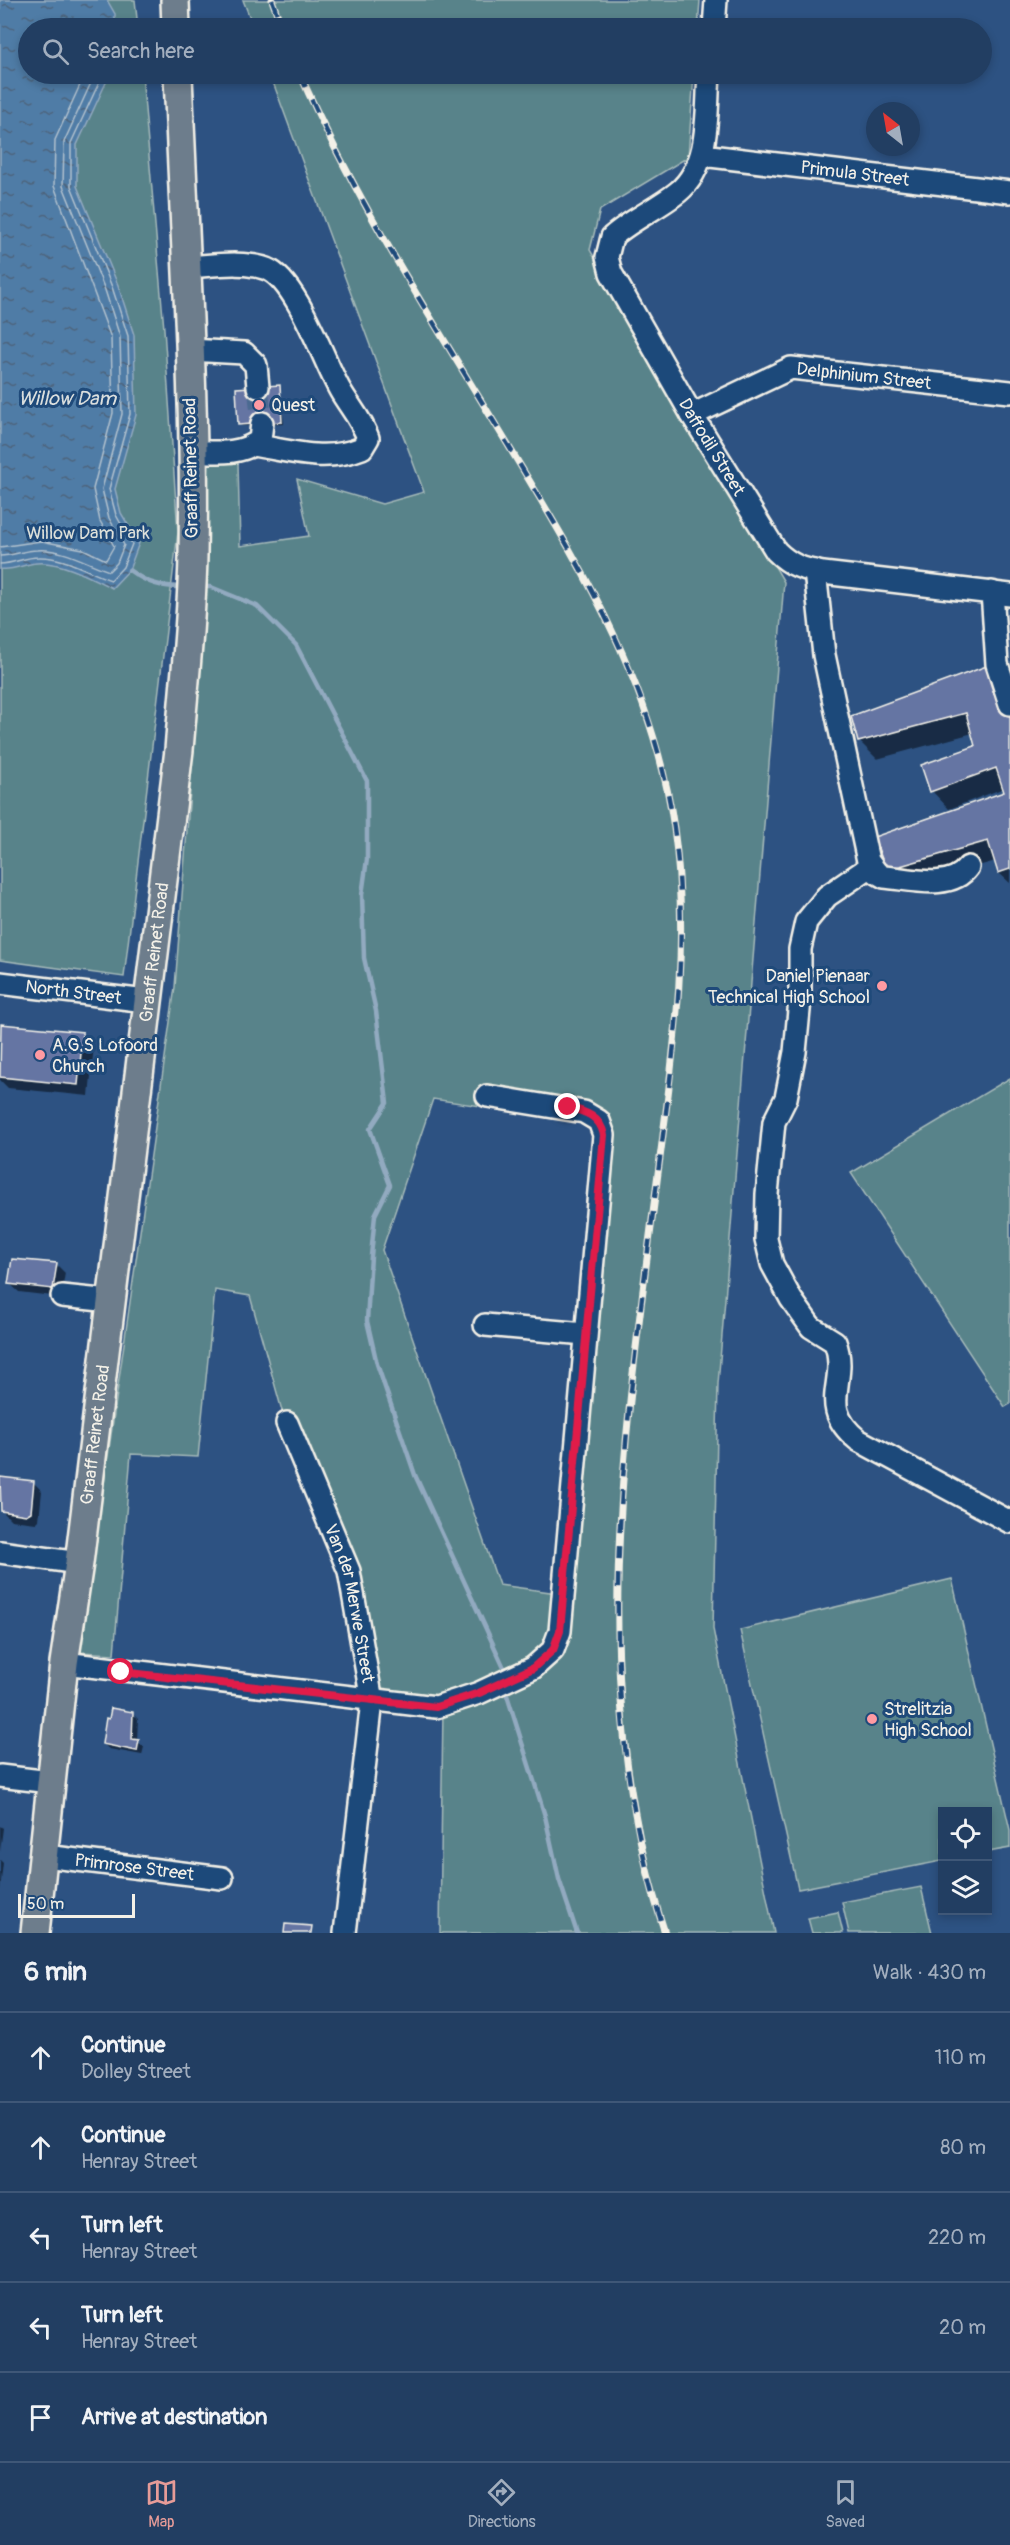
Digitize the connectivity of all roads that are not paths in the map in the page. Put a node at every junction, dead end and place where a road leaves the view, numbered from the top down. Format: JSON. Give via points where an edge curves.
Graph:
{"nodes":[{"id":1,"x":175,"y":0,"type":"edge"},
{"id":2,"x":716,"y":0,"type":"edge"},
{"id":3,"x":176,"y":18,"type":"edge"},
{"id":4,"x":715,"y":18,"type":"edge"},
{"id":5,"x":178,"y":84,"type":"edge"},
{"id":6,"x":709,"y":84,"type":"edge"},
{"id":7,"x":702,"y":155,"type":"junction"},
{"id":8,"x":1010,"y":192,"type":"edge"},
{"id":9,"x":185,"y":267,"type":"junction"},
{"id":10,"x":189,"y":350,"type":"junction"},
{"id":11,"x":258,"y":387,"type":"tunnel mouth"},
{"id":12,"x":1010,"y":392,"type":"edge"},
{"id":13,"x":692,"y":414,"type":"junction"},
{"id":14,"x":262,"y":423,"type":"tunnel mouth"},
{"id":15,"x":253,"y":445,"type":"junction"},
{"id":16,"x":191,"y":451,"type":"junction"},
{"id":17,"x":815,"y":571,"type":"junction"},
{"id":18,"x":1001,"y":593,"type":"edge"},
{"id":19,"x":1010,"y":704,"type":"edge"},
{"id":20,"x":871,"y":866,"type":"junction"},
{"id":21,"x":968,"y":867,"type":"dead end"},
{"id":22,"x":0,"y":983,"type":"edge"},
{"id":23,"x":146,"y":1001,"type":"junction"},
{"id":24,"x":487,"y":1096,"type":"dead end"},
{"id":25,"x":62,"y":1296,"type":"dead end"},
{"id":26,"x":111,"y":1301,"type":"junction"},
{"id":27,"x":485,"y":1325,"type":"dead end"},
{"id":28,"x":585,"y":1334,"type":"junction"},
{"id":29,"x":287,"y":1423,"type":"dead end"},
{"id":30,"x":1010,"y":1522,"type":"edge"},
{"id":31,"x":0,"y":1552,"type":"edge"},
{"id":32,"x":79,"y":1563,"type":"junction"},
{"id":33,"x":64,"y":1663,"type":"junction"},
{"id":34,"x":372,"y":1701,"type":"junction"},
{"id":35,"x":0,"y":1776,"type":"edge"},
{"id":36,"x":50,"y":1782,"type":"junction"},
{"id":37,"x":45,"y":1856,"type":"junction"},
{"id":38,"x":222,"y":1878,"type":"dead end"},
{"id":39,"x":35,"y":1933,"type":"edge"},
{"id":40,"x":345,"y":1933,"type":"edge"}],
"edges":[{"from":1,"to":3,"type":"main road"},
{"from":2,"to":4,"type":"street"},
{"from":5,"to":9,"type":"main road","name":"Graaff Reinet Road"},
{"from":6,"to":7,"type":"street"},
{"from":7,"to":8,"type":"street","name":"Primula Street"},
{"from":7,"to":13,"type":"street","name":"Daffodil Street","via":[[692,176],[678,192],[612,237],[607,257],[610,273]]},
{"from":9,"to":10,"type":"main road","name":"Graaff Reinet Road"},
{"from":9,"to":15,"type":"street","via":[[248,265],[269,270],[282,281],[298,303],[368,438],[362,448],[319,457]]},
{"from":10,"to":11,"type":"street","via":[[244,353],[256,365]]},
{"from":10,"to":16,"type":"main road","name":"Graaff Reinet Road"},
{"from":12,"to":13,"type":"street","name":"Delphinium Street","via":[[791,368]]},
{"from":13,"to":17,"type":"street","name":"Daffodil Street","via":[[776,551],[797,568]]},
{"from":14,"to":15,"type":"street","via":[[260,440]]},
{"from":15,"to":16,"type":"street","via":[[236,451]]},
{"from":16,"to":23,"type":"main road","name":"Graaff Reinet Road","via":[[191,591],[179,750]]},
{"from":17,"to":18,"type":"street","name":"Daffodil Street"},
{"from":17,"to":20,"type":"street","via":[[824,655],[856,813]]},
{"from":18,"to":19,"type":"street","via":[[997,664]]},
{"from":20,"to":21,"type":"street","via":[[884,877],[942,881],[957,879]]},
{"from":20,"to":30,"type":"street","via":[[827,896],[806,922],[800,949],[795,1052],[786,1098],[774,1122],[766,1194],[766,1239],[772,1264],[791,1299],[811,1327],[835,1342],[840,1362],[834,1406],[845,1430]]},
{"from":22,"to":23,"type":"street","name":"North Street"},
{"from":23,"to":26,"type":"main road","name":"Graaff Reinet Road"},
{"from":24,"to":28,"type":"street","via":[[584,1112],[599,1121],[604,1131]]},
{"from":25,"to":26,"type":"street"},
{"from":26,"to":32,"type":"main road","name":"Graaff Reinet Road"},
{"from":27,"to":28,"type":"street"},
{"from":28,"to":34,"type":"street","via":[[560,1631],[553,1650],[533,1668],[447,1705],[427,1707]]},
{"from":29,"to":34,"type":"street","name":"Van der Merwe Street","via":[[349,1571]]},
{"from":31,"to":32,"type":"street"},
{"from":32,"to":33,"type":"main road","name":"Graaff Reinet Road"},
{"from":33,"to":34,"type":"street"},
{"from":33,"to":36,"type":"main road","name":"Graaff Reinet Road"},
{"from":34,"to":40,"type":"street","name":"Van der Merwe Street"},
{"from":35,"to":36,"type":"street"},
{"from":36,"to":37,"type":"main road","name":"Graaff Reinet Road"},
{"from":37,"to":38,"type":"street","name":"Primrose Street"},
{"from":37,"to":39,"type":"main road","name":"Graaff Reinet Road"}]}
